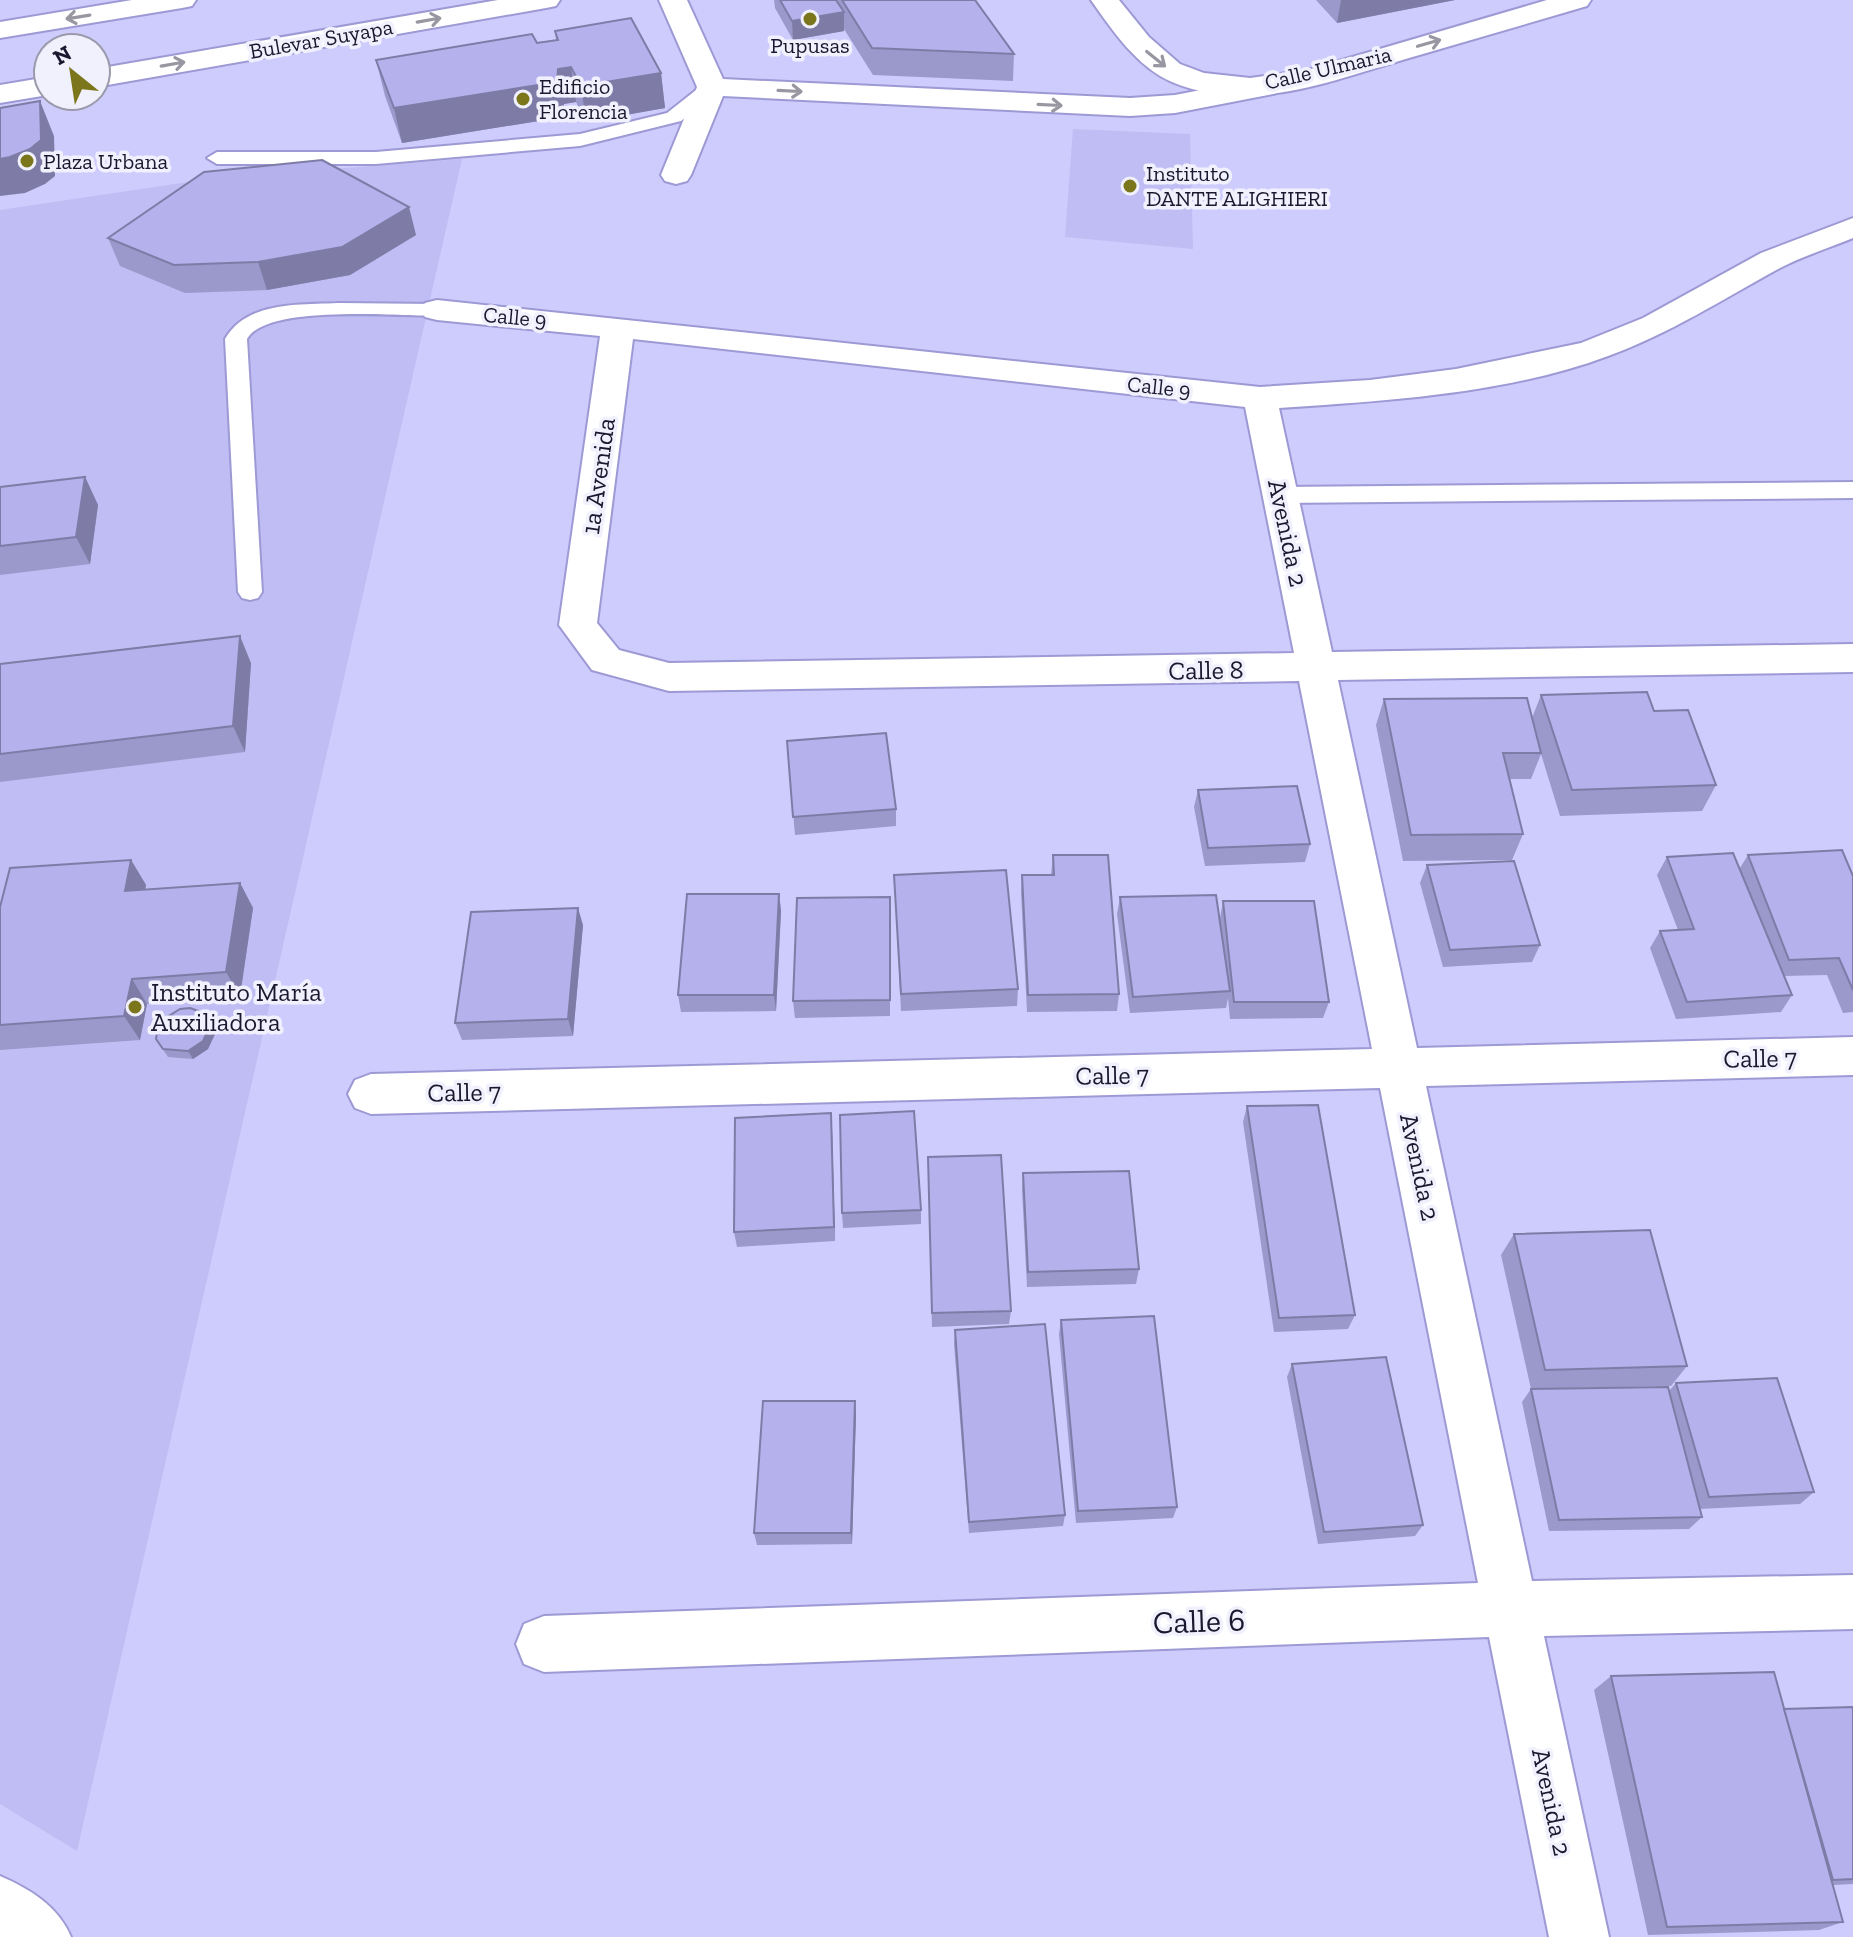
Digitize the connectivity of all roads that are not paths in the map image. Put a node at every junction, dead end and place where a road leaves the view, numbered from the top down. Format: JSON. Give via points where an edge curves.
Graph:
{"nodes":[{"id":1,"x":182,"y":0,"type":"edge"},
{"id":2,"x":546,"y":0,"type":"edge"},
{"id":3,"x":673,"y":0,"type":"edge"},
{"id":4,"x":1105,"y":0,"type":"edge"},
{"id":5,"x":1577,"y":0,"type":"edge"},
{"id":6,"x":0,"y":30,"type":"edge"},
{"id":7,"x":112,"y":75,"type":"edge"},
{"id":8,"x":1273,"y":85,"type":"junction"},
{"id":9,"x":712,"y":87,"type":"junction"},
{"id":10,"x":32,"y":89,"type":"edge"},
{"id":11,"x":0,"y":94,"type":"edge"},
{"id":12,"x":217,"y":158,"type":"dead end"},
{"id":13,"x":676,"y":175,"type":"dead end"},
{"id":14,"x":1853,"y":227,"type":"edge"},
{"id":15,"x":437,"y":310,"type":"joint"},
{"id":16,"x":618,"y":327,"type":"junction"},
{"id":17,"x":1260,"y":398,"type":"junction"},
{"id":18,"x":1853,"y":490,"type":"edge"},
{"id":19,"x":1280,"y":495,"type":"junction"},
{"id":20,"x":250,"y":592,"type":"dead end"},
{"id":21,"x":578,"y":625,"type":"joint"},
{"id":22,"x":1853,"y":658,"type":"edge"},
{"id":23,"x":1316,"y":669,"type":"junction"},
{"id":24,"x":1853,"y":1056,"type":"edge"},
{"id":25,"x":1399,"y":1068,"type":"junction"},
{"id":26,"x":371,"y":1094,"type":"dead end"},
{"id":27,"x":1853,"y":1602,"type":"edge"},
{"id":28,"x":1512,"y":1609,"type":"junction"},
{"id":29,"x":544,"y":1644,"type":"dead end"},
{"id":30,"x":0,"y":1906,"type":"edge"},
{"id":31,"x":41,"y":1937,"type":"edge"},
{"id":32,"x":1579,"y":1937,"type":"edge"}],
"edges":[{"from":1,"to":6,"type":"street","one_way":true},
{"from":7,"to":2,"type":"street","name":"Bulevar Suyapa","one_way":true},
{"from":3,"to":9,"type":"street"},
{"from":4,"to":8,"type":"street","name":"Calle Ulmaria","one_way":true,"via":[[1146,51],[1182,76],[1210,83]]},
{"from":8,"to":5,"type":"street","name":"Calle Ulmaria","one_way":true},
{"from":9,"to":8,"type":"street","one_way":true,"via":[[1130,107]]},
{"from":9,"to":12,"type":"lane","via":[[674,117],[580,140],[376,158]]},
{"from":9,"to":13,"type":"street"},
{"from":10,"to":11,"type":"street"},
{"from":14,"to":17,"type":"street","name":"Calle 9","via":[[1772,260],[1655,325],[1593,350],[1456,380]]},
{"from":15,"to":16,"type":"street","name":"Calle 9"},
{"from":15,"to":20,"type":"lane","via":[[314,311],[245,325],[236,339]]},
{"from":16,"to":17,"type":"street","name":"Calle 9"},
{"from":16,"to":21,"type":"street","name":"1a Avenida"},
{"from":17,"to":19,"type":"street","name":"Avenida 2"},
{"from":18,"to":19,"type":"lane"},
{"from":19,"to":23,"type":"street","name":"Avenida 2"},
{"from":21,"to":23,"type":"street","name":"Calle 8","via":[[606,660],[669,677]]},
{"from":22,"to":23,"type":"street","name":"Calle 8"},
{"from":23,"to":25,"type":"street","name":"Avenida 2"},
{"from":24,"to":25,"type":"street","name":"Calle 7"},
{"from":25,"to":26,"type":"street","name":"Calle 7"},
{"from":25,"to":28,"type":"street","name":"Avenida 2"},
{"from":27,"to":28,"type":"street","name":"Calle 6"},
{"from":28,"to":29,"type":"street","name":"Calle 6"},
{"from":28,"to":32,"type":"street","name":"Avenida 2"},
{"from":30,"to":31,"type":"street"}]}
